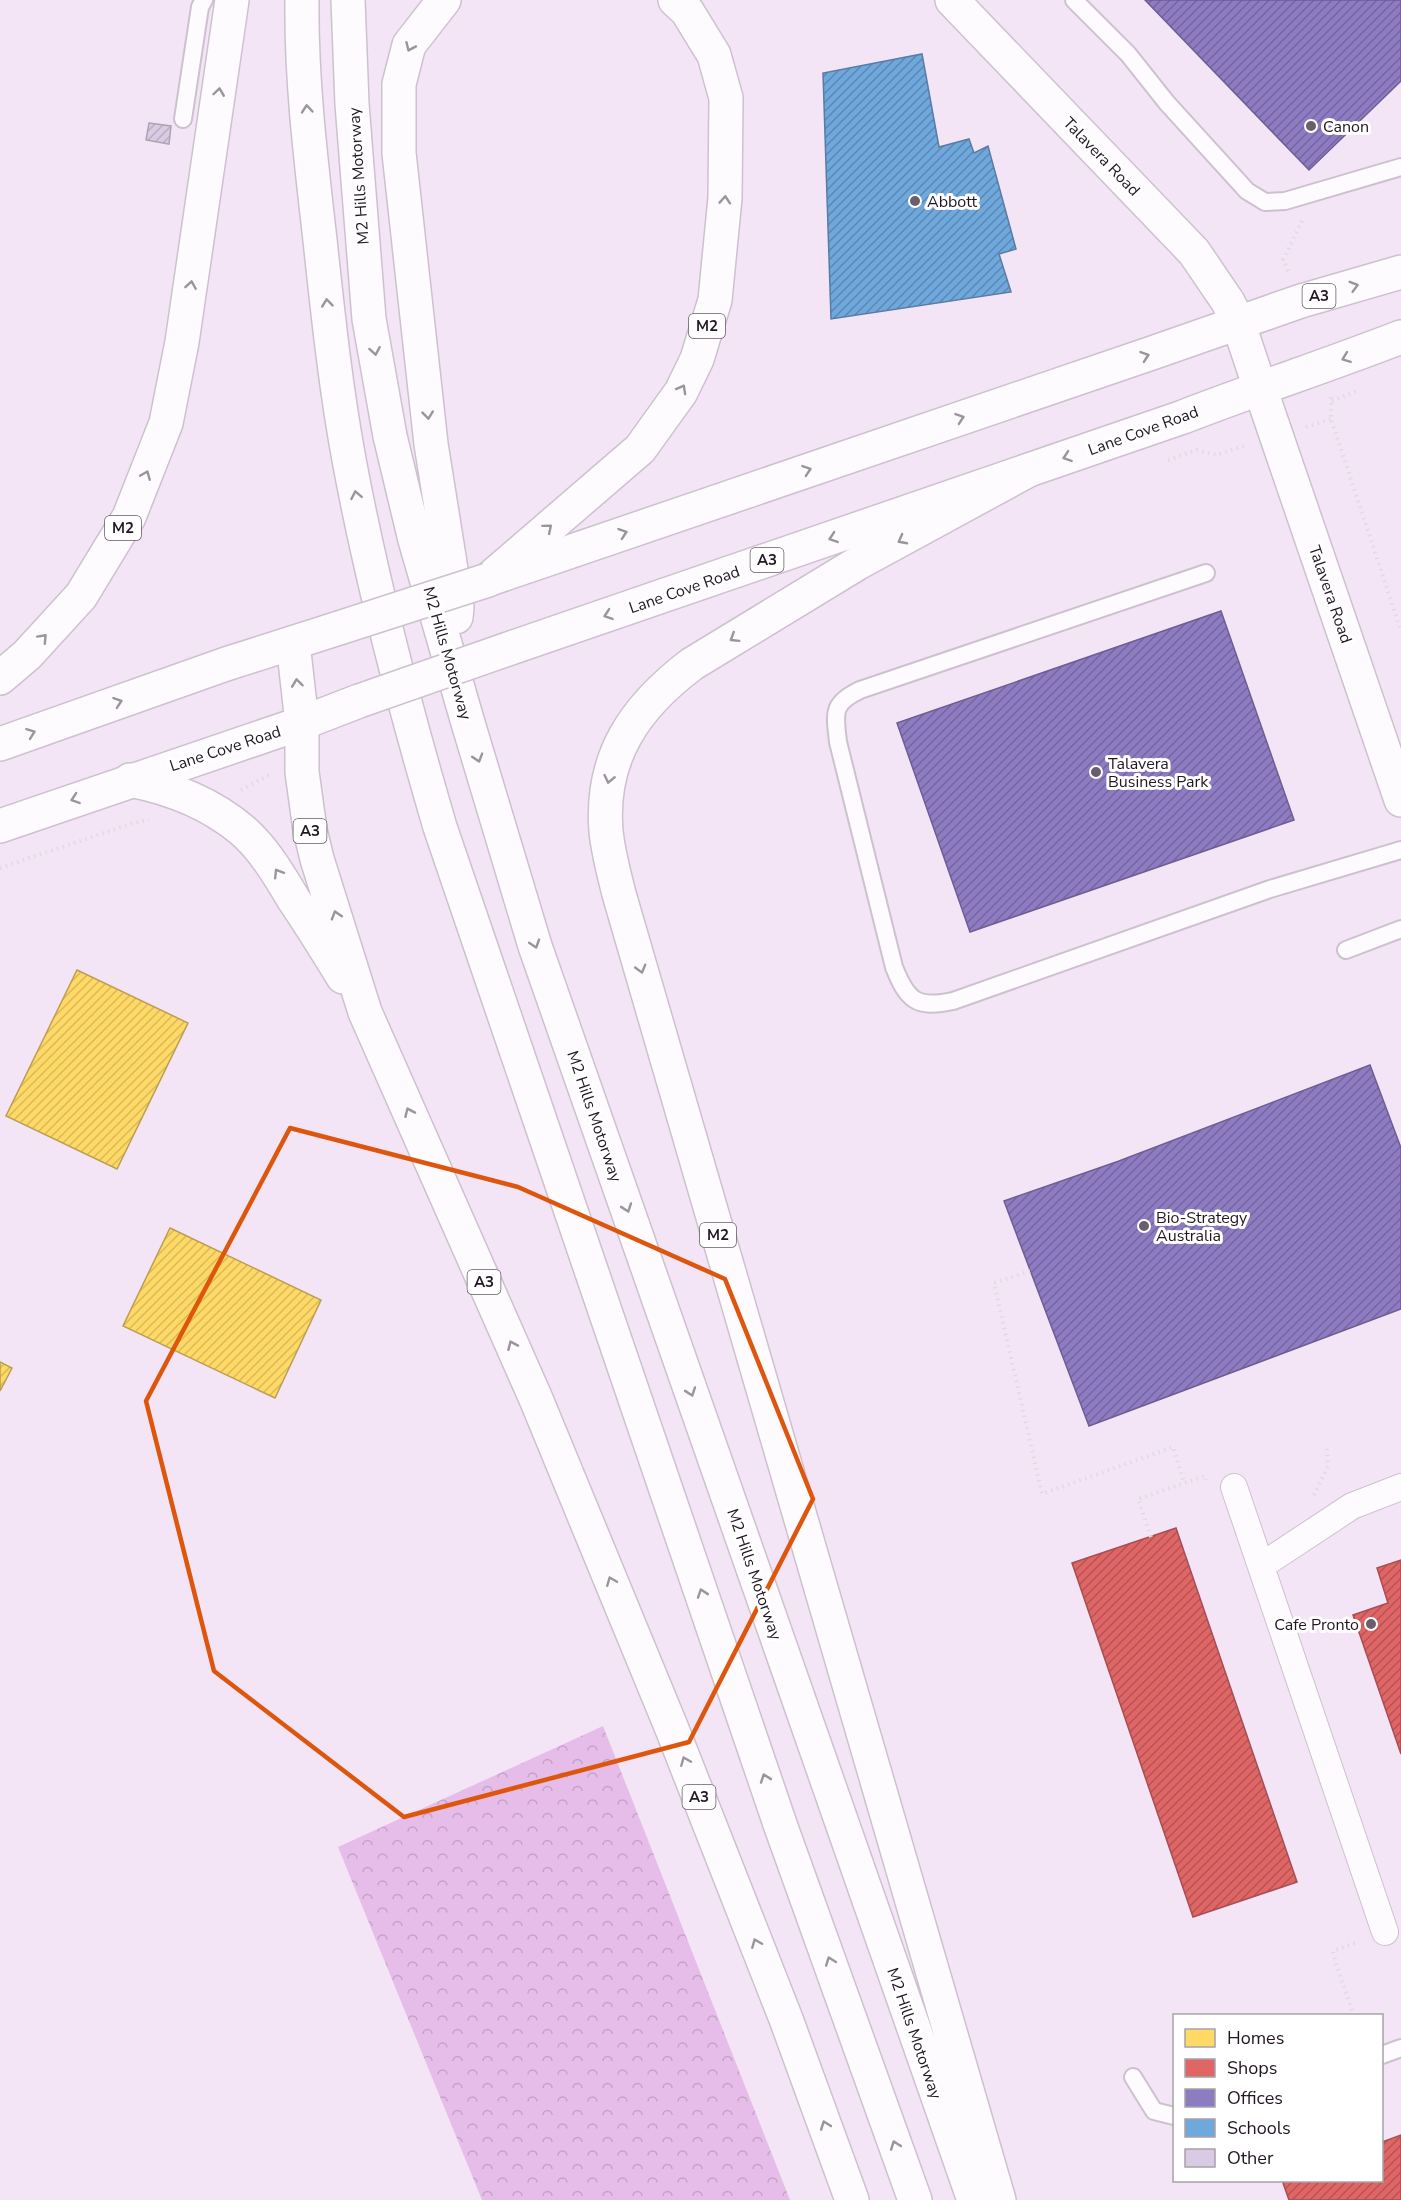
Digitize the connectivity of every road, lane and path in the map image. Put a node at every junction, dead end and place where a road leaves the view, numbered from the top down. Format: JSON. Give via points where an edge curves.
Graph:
{"nodes":[{"id":1,"x":204,"y":0,"type":"edge"},
{"id":2,"x":232,"y":0,"type":"edge"},
{"id":3,"x":302,"y":0,"type":"edge"},
{"id":4,"x":348,"y":0,"type":"edge"},
{"id":5,"x":444,"y":0,"type":"edge"},
{"id":6,"x":675,"y":0,"type":"edge"},
{"id":7,"x":1074,"y":0,"type":"edge"},
{"id":8,"x":964,"y":4,"type":"edge"},
{"id":9,"x":183,"y":119,"type":"dead end"},
{"id":10,"x":1401,"y":167,"type":"edge"},
{"id":11,"x":1305,"y":216,"type":"dead end"},
{"id":12,"x":1283,"y":260,"type":"dead end"},
{"id":13,"x":1401,"y":272,"type":"edge"},
{"id":14,"x":1238,"y":322,"type":"junction"},
{"id":15,"x":1401,"y":337,"type":"edge"},
{"id":16,"x":1260,"y":388,"type":"junction"},
{"id":17,"x":1332,"y":401,"type":"dead end"},
{"id":18,"x":1331,"y":419,"type":"junction"},
{"id":19,"x":1276,"y":435,"type":"junction"},
{"id":20,"x":1163,"y":461,"type":"dead end"},
{"id":21,"x":1027,"y":471,"type":"junction"},
{"id":22,"x":1206,"y":573,"type":"dead end"},
{"id":23,"x":488,"y":580,"type":"junction"},
{"id":24,"x":1401,"y":631,"type":"edge"},
{"id":25,"x":293,"y":644,"type":"junction"},
{"id":26,"x":453,"y":673,"type":"junction"},
{"id":27,"x":0,"y":678,"type":"edge"},
{"id":28,"x":302,"y":723,"type":"junction"},
{"id":29,"x":0,"y":744,"type":"edge"},
{"id":30,"x":130,"y":780,"type":"junction"},
{"id":31,"x":1401,"y":800,"type":"edge"},
{"id":32,"x":0,"y":826,"type":"edge"},
{"id":33,"x":1401,"y":850,"type":"edge"},
{"id":34,"x":1401,"y":929,"type":"edge"},
{"id":35,"x":1346,"y":950,"type":"dead end"},
{"id":36,"x":365,"y":1012,"type":"junction"},
{"id":37,"x":1030,"y":1271,"type":"dead end"},
{"id":38,"x":1327,"y":1449,"type":"dead end"},
{"id":39,"x":1184,"y":1483,"type":"junction"},
{"id":40,"x":1209,"y":1487,"type":"dead end"},
{"id":41,"x":1234,"y":1487,"type":"dead end"},
{"id":42,"x":1401,"y":1487,"type":"edge"},
{"id":43,"x":1316,"y":1530,"type":"junction"},
{"id":44,"x":1151,"y":1537,"type":"dead end"},
{"id":45,"x":1261,"y":1566,"type":"junction"},
{"id":46,"x":1384,"y":1932,"type":"joint"},
{"id":47,"x":1353,"y":2014,"type":"edge"},
{"id":48,"x":1401,"y":2048,"type":"edge"},
{"id":49,"x":1383,"y":2055,"type":"edge"},
{"id":50,"x":1133,"y":2077,"type":"dead end"},
{"id":51,"x":1173,"y":2116,"type":"edge"},
{"id":52,"x":852,"y":2200,"type":"edge"},
{"id":53,"x":915,"y":2200,"type":"edge"},
{"id":54,"x":974,"y":2200,"type":"edge"},
{"id":55,"x":999,"y":2200,"type":"edge"}],
"edges":[{"from":1,"to":9,"type":"lane"},
{"from":27,"to":2,"type":"main road","number":"M2","one_way":true,"via":[[27,655],[81,596],[129,517],[166,423],[182,342]]},
{"from":53,"to":3,"type":"main road","one_way":true,"via":[[781,1827],[440,827],[415,741],[363,532],[344,429],[315,198],[301,36]]},
{"from":4,"to":26,"type":"main road","name":"M2 Hills Motorway","one_way":true,"via":[[369,319],[407,512]]},
{"from":5,"to":26,"type":"main road","one_way":true,"via":[[409,45],[399,84],[399,153],[431,444],[457,607]]},
{"from":23,"to":6,"type":"main road","number":"M2","one_way":true,"via":[[640,449],[681,392],[697,359],[715,300],[725,198],[726,98],[714,56],[687,11]]},
{"from":7,"to":10,"type":"lane","via":[[1128,54],[1247,191],[1266,202],[1285,201]]},
{"from":8,"to":14,"type":"main road","name":"Talavera Road","via":[[1194,252]]},
{"from":11,"to":12,"type":"path"},
{"from":14,"to":13,"type":"main road","number":"A3","one_way":true},
{"from":14,"to":16,"type":"main road","name":"Talavera Road"},
{"from":23,"to":14,"type":"main road","number":"A3","one_way":true},
{"from":15,"to":16,"type":"main road","name":"Lane Cove Road","number":"A3","one_way":true},
{"from":16,"to":19,"type":"main road","name":"Talavera Road"},
{"from":16,"to":21,"type":"main road","name":"Lane Cove Road","number":"A3","one_way":true},
{"from":17,"to":18,"type":"path"},
{"from":18,"to":19,"type":"path"},
{"from":18,"to":24,"type":"path"},
{"from":19,"to":20,"type":"path","via":[[1216,454],[1197,450]]},
{"from":19,"to":31,"type":"main road","name":"Talavera Road"},
{"from":21,"to":28,"type":"main road","name":"Lane Cove Road","number":"A3","one_way":true,"bridge":true},
{"from":21,"to":55,"type":"main road","number":"M2","one_way":true,"via":[[858,562],[674,678],[649,701],[630,727],[613,761],[605,797],[606,834],[619,894]]},
{"from":22,"to":33,"type":"lane","via":[[843,698],[835,715],[838,742],[902,989],[919,1003],[953,1001],[1270,889]]},
{"from":23,"to":25,"type":"main road","number":"A3","bridge":true},
{"from":28,"to":25,"type":"main road","number":"A3","one_way":true},
{"from":29,"to":25,"type":"main road","number":"A3","one_way":true},
{"from":26,"to":54,"type":"main road","name":"M2 Hills Motorway","one_way":true,"via":[[536,946]]},
{"from":28,"to":30,"type":"main road","name":"Lane Cove Road","number":"A3"},
{"from":36,"to":28,"type":"main road","number":"A3","one_way":true,"via":[[310,830],[302,772]]},
{"from":30,"to":32,"type":"main road","name":"Lane Cove Road","number":"A3","one_way":true},
{"from":36,"to":30,"type":"main road","number":"A3","one_way":true,"via":[[271,862],[242,831],[186,796]]},
{"from":34,"to":35,"type":"lane"},
{"from":52,"to":36,"type":"main road","number":"A3","one_way":true,"via":[[672,1729],[536,1399]]},
{"from":37,"to":39,"type":"path","via":[[994,1283],[1042,1494],[1173,1447]]},
{"from":38,"to":43,"type":"path","via":[[1328,1466],[1310,1504]]},
{"from":39,"to":40,"type":"path","via":[[1205,1476]]},
{"from":39,"to":44,"type":"path","via":[[1138,1499]]},
{"from":41,"to":45,"type":"street"},
{"from":42,"to":43,"type":"street","via":[[1352,1506]]},
{"from":43,"to":45,"type":"street"},
{"from":45,"to":46,"type":"street"},
{"from":46,"to":47,"type":"path","via":[[1333,1951]]},
{"from":48,"to":49,"type":"lane"},
{"from":50,"to":51,"type":"lane","via":[[1154,2111]]}]}
